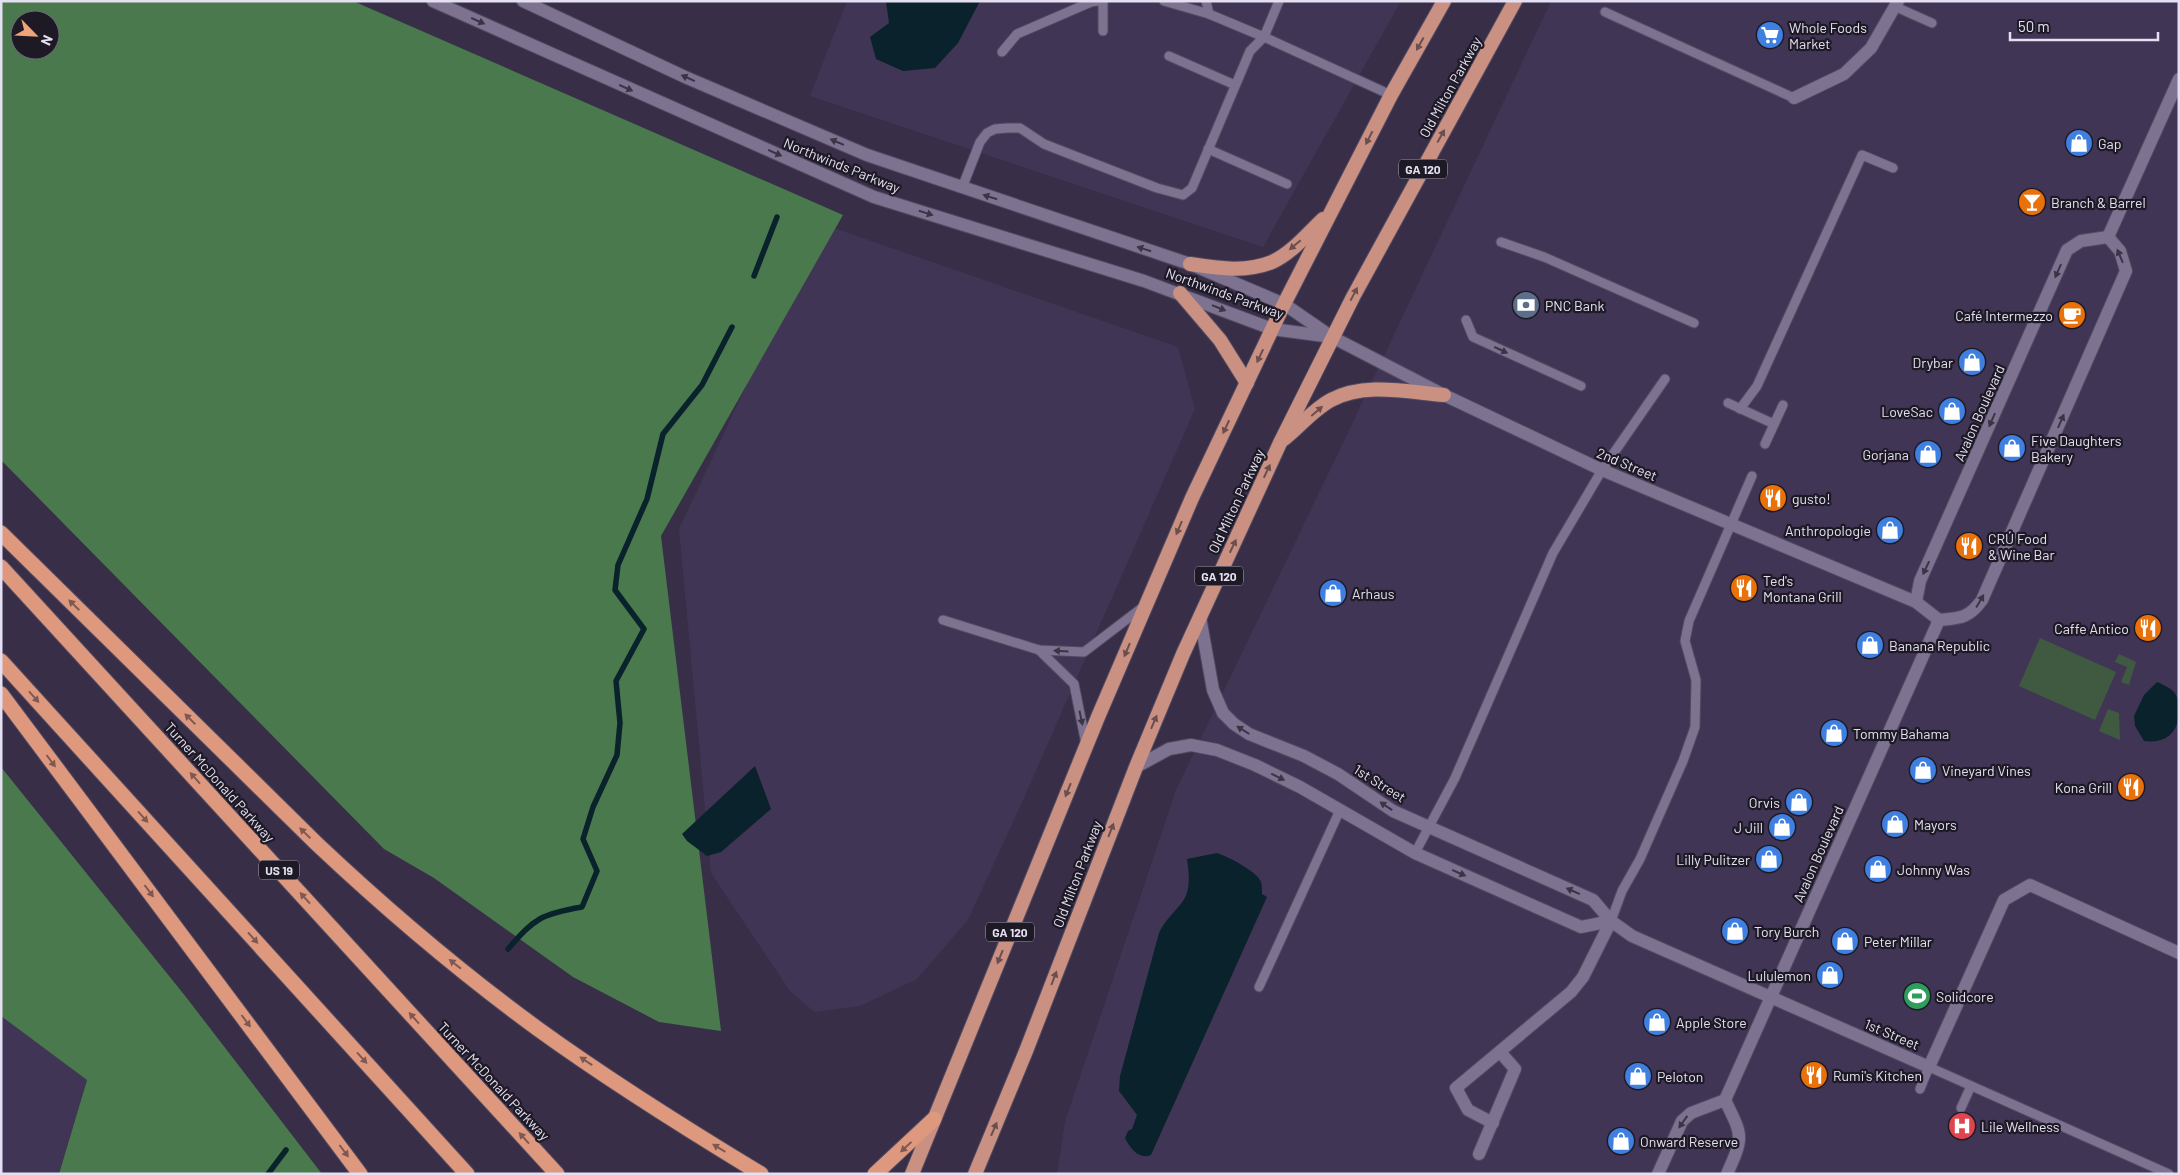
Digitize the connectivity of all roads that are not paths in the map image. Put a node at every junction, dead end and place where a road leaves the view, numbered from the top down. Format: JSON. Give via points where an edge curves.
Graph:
{"nodes":[{"id":1,"x":433,"y":1,"type":"edge"},
{"id":2,"x":523,"y":1,"type":"edge"},
{"id":3,"x":1103,"y":1,"type":"edge"},
{"id":4,"x":1164,"y":1,"type":"edge"},
{"id":5,"x":1206,"y":1,"type":"edge"},
{"id":6,"x":1279,"y":1,"type":"edge"},
{"id":7,"x":1444,"y":1,"type":"edge"},
{"id":8,"x":1515,"y":1,"type":"edge"},
{"id":9,"x":1094,"y":2,"type":"edge"},
{"id":10,"x":1897,"y":4,"type":"edge"},
{"id":11,"x":1605,"y":12,"type":"dead end"},
{"id":12,"x":1209,"y":14,"type":"junction"},
{"id":13,"x":1932,"y":23,"type":"dead end"},
{"id":14,"x":1103,"y":31,"type":"dead end"},
{"id":15,"x":1264,"y":37,"type":"junction"},
{"id":16,"x":1002,"y":52,"type":"dead end"},
{"id":17,"x":1169,"y":56,"type":"dead end"},
{"id":18,"x":2179,"y":79,"type":"edge"},
{"id":19,"x":1235,"y":85,"type":"junction"},
{"id":20,"x":1391,"y":95,"type":"junction"},
{"id":21,"x":1794,"y":98,"type":"joint"},
{"id":22,"x":1208,"y":149,"type":"junction"},
{"id":23,"x":1893,"y":168,"type":"dead end"},
{"id":24,"x":1287,"y":184,"type":"dead end"},
{"id":25,"x":962,"y":188,"type":"junction"},
{"id":26,"x":1331,"y":212,"type":"junction"},
{"id":27,"x":2108,"y":237,"type":"junction"},
{"id":28,"x":1501,"y":242,"type":"dead end"},
{"id":29,"x":1190,"y":264,"type":"junction"},
{"id":30,"x":1180,"y":293,"type":"junction"},
{"id":31,"x":1284,"y":304,"type":"junction"},
{"id":32,"x":1466,"y":320,"type":"dead end"},
{"id":33,"x":1694,"y":323,"type":"dead end"},
{"id":34,"x":1272,"y":329,"type":"junction"},
{"id":35,"x":1332,"y":337,"type":"junction"},
{"id":36,"x":1665,"y":379,"type":"dead end"},
{"id":37,"x":1247,"y":383,"type":"junction"},
{"id":38,"x":1582,"y":386,"type":"dead end"},
{"id":39,"x":1444,"y":395,"type":"junction"},
{"id":40,"x":1728,"y":403,"type":"dead end"},
{"id":41,"x":1783,"y":405,"type":"dead end"},
{"id":42,"x":1740,"y":409,"type":"junction"},
{"id":43,"x":1774,"y":424,"type":"junction"},
{"id":44,"x":1280,"y":443,"type":"junction"},
{"id":45,"x":1765,"y":444,"type":"dead end"},
{"id":46,"x":1602,"y":470,"type":"junction"},
{"id":47,"x":1752,"y":476,"type":"dead end"},
{"id":48,"x":1730,"y":524,"type":"junction"},
{"id":49,"x":1,"y":533,"type":"edge"},
{"id":50,"x":1,"y":567,"type":"edge"},
{"id":51,"x":1916,"y":602,"type":"junction"},
{"id":52,"x":1146,"y":605,"type":"junction"},
{"id":53,"x":1200,"y":617,"type":"junction"},
{"id":54,"x":943,"y":620,"type":"dead end"},
{"id":55,"x":1939,"y":620,"type":"junction"},
{"id":56,"x":1039,"y":650,"type":"junction"},
{"id":57,"x":1,"y":661,"type":"edge"},
{"id":58,"x":1,"y":694,"type":"edge"},
{"id":59,"x":1086,"y":745,"type":"junction"},
{"id":60,"x":1136,"y":767,"type":"junction"},
{"id":61,"x":1340,"y":810,"type":"junction"},
{"id":62,"x":1430,"y":827,"type":"junction"},
{"id":63,"x":1414,"y":853,"type":"junction"},
{"id":64,"x":1611,"y":920,"type":"junction"},
{"id":65,"x":2179,"y":953,"type":"edge"},
{"id":66,"x":1260,"y":987,"type":"dead end"},
{"id":67,"x":1770,"y":998,"type":"junction"},
{"id":68,"x":1500,"y":1052,"type":"junction"},
{"id":69,"x":1930,"y":1067,"type":"junction"},
{"id":70,"x":1971,"y":1086,"type":"junction"},
{"id":71,"x":1920,"y":1089,"type":"dead end"},
{"id":72,"x":1725,"y":1100,"type":"junction"},
{"id":73,"x":1961,"y":1108,"type":"dead end"},
{"id":74,"x":934,"y":1119,"type":"junction"},
{"id":75,"x":1492,"y":1123,"type":"junction"},
{"id":76,"x":1479,"y":1154,"type":"dead end"},
{"id":77,"x":360,"y":1174,"type":"edge"},
{"id":78,"x":468,"y":1174,"type":"edge"},
{"id":79,"x":557,"y":1174,"type":"edge"},
{"id":80,"x":760,"y":1174,"type":"edge"},
{"id":81,"x":875,"y":1174,"type":"edge"},
{"id":82,"x":912,"y":1174,"type":"edge"},
{"id":83,"x":975,"y":1174,"type":"edge"},
{"id":84,"x":1658,"y":1174,"type":"edge"},
{"id":85,"x":1727,"y":1174,"type":"edge"},
{"id":86,"x":2169,"y":1174,"type":"edge"}],
"edges":[{"from":1,"to":30,"type":"street","name":"Northwinds Parkway","one_way":true,"via":[[874,197]]},
{"from":25,"to":2,"type":"street","name":"Northwinds Parkway","one_way":true,"via":[[867,155],[685,77]]},
{"from":3,"to":14,"type":"lane"},
{"from":4,"to":12,"type":"lane"},
{"from":5,"to":12,"type":"lane"},
{"from":6,"to":15,"type":"lane"},
{"from":7,"to":20,"type":"highway","number":"GA 120","one_way":true},
{"from":35,"to":8,"type":"highway","name":"Old Milton Parkway","number":"GA 120","one_way":true},
{"from":9,"to":16,"type":"lane","via":[[1017,34]]},
{"from":10,"to":13,"type":"lane"},
{"from":10,"to":21,"type":"street","via":[[1871,48],[1844,74]]},
{"from":11,"to":21,"type":"lane"},
{"from":12,"to":15,"type":"lane"},
{"from":15,"to":19,"type":"lane","via":[[1250,51]]},
{"from":15,"to":20,"type":"lane"},
{"from":17,"to":19,"type":"lane"},
{"from":18,"to":27,"type":"street"},
{"from":19,"to":22,"type":"lane"},
{"from":20,"to":26,"type":"highway","number":"GA 120","one_way":true},
{"from":22,"to":24,"type":"lane"},
{"from":22,"to":25,"type":"lane","via":[[1192,188],[1183,195],[1044,144],[1020,128],[995,129],[980,142]]},
{"from":23,"to":42,"type":"lane","via":[[1862,155],[1757,386]]},
{"from":29,"to":25,"type":"street","name":"Northwinds Parkway","one_way":true},
{"from":26,"to":29,"type":"highway","one_way":true,"via":[[1272,262],[1224,269]]},
{"from":26,"to":31,"type":"highway","number":"GA 120"},
{"from":27,"to":51,"type":"street","name":"Avalon Boulevard","one_way":true,"via":[[2081,240],[2067,250],[1920,581]]},
{"from":55,"to":27,"type":"street","one_way":true,"via":[[1963,618],[1982,600],[2126,271],[2120,251]]},
{"from":28,"to":33,"type":"lane","via":[[1544,257]]},
{"from":29,"to":31,"type":"street","name":"Northwinds Parkway"},
{"from":30,"to":34,"type":"street","name":"Northwinds Parkway","one_way":true},
{"from":30,"to":37,"type":"highway","via":[[1220,340]]},
{"from":31,"to":34,"type":"highway","number":"GA 120"},
{"from":31,"to":35,"type":"street","name":"Northwinds Parkway"},
{"from":32,"to":38,"type":"lane","one_way":true,"via":[[1473,337]]},
{"from":34,"to":35,"type":"street","name":"Northwinds Parkway"},
{"from":34,"to":37,"type":"highway","number":"GA 120","one_way":true},
{"from":35,"to":39,"type":"street","name":"2nd Street"},
{"from":35,"to":44,"type":"highway","name":"Old Milton Parkway","number":"GA 120"},
{"from":36,"to":46,"type":"lane"},
{"from":37,"to":52,"type":"highway","number":"GA 120","one_way":true},
{"from":44,"to":39,"type":"highway","one_way":true,"via":[[1329,401],[1352,391]]},
{"from":39,"to":46,"type":"street","name":"2nd Street"},
{"from":40,"to":42,"type":"lane"},
{"from":41,"to":43,"type":"lane"},
{"from":42,"to":43,"type":"lane"},
{"from":43,"to":45,"type":"lane"},
{"from":53,"to":44,"type":"highway","name":"Old Milton Parkway","number":"GA 120","one_way":true},
{"from":46,"to":48,"type":"street","name":"2nd Street"},
{"from":46,"to":62,"type":"lane","via":[[1553,553],[1455,778]]},
{"from":47,"to":48,"type":"lane"},
{"from":48,"to":51,"type":"street","name":"2nd Street"},
{"from":48,"to":64,"type":"lane","via":[[1689,621],[1685,641],[1696,680],[1695,727],[1683,761]]},
{"from":80,"to":49,"type":"highway","one_way":true,"via":[[538,1029],[366,891]]},
{"from":79,"to":50,"type":"highway","name":"Turner McDonald Parkway","number":"US 19","one_way":true},
{"from":51,"to":55,"type":"street"},
{"from":52,"to":56,"type":"lane","one_way":true,"via":[[1084,652]]},
{"from":52,"to":59,"type":"highway","number":"GA 120","one_way":true},
{"from":60,"to":53,"type":"highway","name":"Old Milton Parkway","number":"GA 120","one_way":true},
{"from":62,"to":53,"type":"street","name":"1st Street","one_way":true,"via":[[1393,811],[1338,774],[1304,756],[1249,734],[1234,724],[1223,713],[1213,690]]},
{"from":54,"to":56,"type":"lane"},
{"from":55,"to":67,"type":"street","name":"Avalon Boulevard"},
{"from":56,"to":59,"type":"lane","one_way":true,"via":[[1074,684]]},
{"from":57,"to":78,"type":"highway","one_way":true},
{"from":58,"to":77,"type":"highway","one_way":true},
{"from":59,"to":74,"type":"highway","number":"GA 120","one_way":true},
{"from":60,"to":61,"type":"street","one_way":true,"via":[[1169,749],[1191,745],[1205,747],[1255,765]]},
{"from":83,"to":60,"type":"highway","name":"Old Milton Parkway","number":"GA 120","one_way":true},
{"from":61,"to":63,"type":"street"},
{"from":61,"to":66,"type":"lane"},
{"from":62,"to":63,"type":"lane"},
{"from":64,"to":62,"type":"street","name":"1st Street","one_way":true,"via":[[1594,900]]},
{"from":63,"to":64,"type":"street","one_way":true,"via":[[1581,927]]},
{"from":64,"to":67,"type":"street","name":"1st Street","via":[[1632,936]]},
{"from":64,"to":68,"type":"street","via":[[1583,976],[1571,992]]},
{"from":65,"to":69,"type":"street","name":"1st Street","via":[[2030,885],[2004,900]]},
{"from":67,"to":69,"type":"street","name":"1st Street"},
{"from":67,"to":72,"type":"street","name":"Avalon Boulevard"},
{"from":68,"to":75,"type":"street","via":[[1515,1069]]},
{"from":68,"to":75,"type":"street","via":[[1456,1088],[1468,1110]]},
{"from":69,"to":70,"type":"lane"},
{"from":69,"to":71,"type":"lane"},
{"from":70,"to":73,"type":"lane"},
{"from":70,"to":86,"type":"lane"},
{"from":72,"to":84,"type":"street","one_way":true,"via":[[1691,1113],[1682,1122]]},
{"from":72,"to":85,"type":"street","via":[[1741,1134]]},
{"from":74,"to":81,"type":"highway","one_way":true},
{"from":74,"to":82,"type":"highway","number":"GA 120"},
{"from":75,"to":76,"type":"street"}]}
